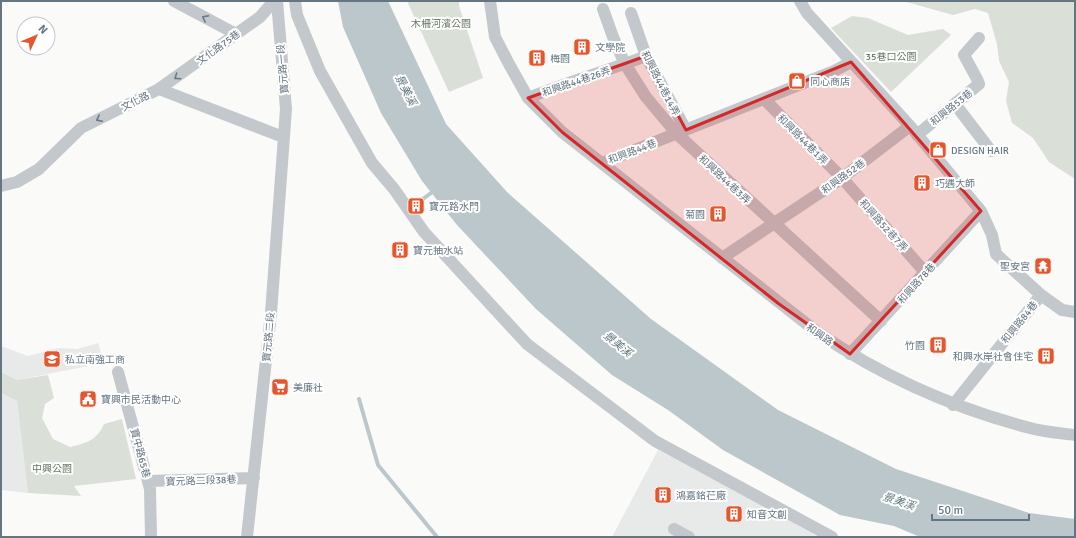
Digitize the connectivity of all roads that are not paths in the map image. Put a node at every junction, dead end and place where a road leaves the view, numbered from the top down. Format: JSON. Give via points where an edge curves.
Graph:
{"nodes":[{"id":1,"x":174,"y":1,"type":"edge"},
{"id":2,"x":274,"y":1,"type":"edge"},
{"id":3,"x":277,"y":1,"type":"edge"},
{"id":4,"x":294,"y":1,"type":"edge"},
{"id":5,"x":490,"y":1,"type":"edge"},
{"id":6,"x":800,"y":1,"type":"edge"},
{"id":7,"x":603,"y":6,"type":"edge"},
{"id":8,"x":631,"y":13,"type":"dead end"},
{"id":9,"x":236,"y":34,"type":"junction"},
{"id":10,"x":979,"y":38,"type":"dead end"},
{"id":11,"x":646,"y":56,"type":"junction"},
{"id":12,"x":850,"y":62,"type":"junction"},
{"id":13,"x":625,"y":64,"type":"junction"},
{"id":14,"x":159,"y":89,"type":"junction"},
{"id":15,"x":528,"y":98,"type":"junction"},
{"id":16,"x":764,"y":99,"type":"junction"},
{"id":17,"x":955,"y":104,"type":"junction"},
{"id":18,"x":913,"y":131,"type":"junction"},
{"id":19,"x":681,"y":132,"type":"junction"},
{"id":20,"x":283,"y":137,"type":"junction"},
{"id":21,"x":991,"y":151,"type":"dead end"},
{"id":22,"x":602,"y":163,"type":"junction"},
{"id":23,"x":842,"y":178,"type":"junction"},
{"id":24,"x":1,"y":186,"type":"edge"},
{"id":25,"x":981,"y":210,"type":"junction"},
{"id":26,"x":774,"y":224,"type":"junction"},
{"id":27,"x":722,"y":258,"type":"junction"},
{"id":28,"x":926,"y":272,"type":"junction"},
{"id":29,"x":1040,"y":295,"type":"junction"},
{"id":30,"x":1075,"y":312,"type":"edge"},
{"id":31,"x":881,"y":321,"type":"junction"},
{"id":32,"x":850,"y":354,"type":"junction"},
{"id":33,"x":118,"y":372,"type":"dead end"},
{"id":34,"x":953,"y":405,"type":"junction"},
{"id":35,"x":1075,"y":435,"type":"edge"},
{"id":36,"x":254,"y":478,"type":"junction"},
{"id":37,"x":148,"y":482,"type":"junction"},
{"id":38,"x":674,"y":529,"type":"dead end"},
{"id":39,"x":151,"y":537,"type":"edge"},
{"id":40,"x":247,"y":537,"type":"edge"},
{"id":41,"x":689,"y":537,"type":"edge"},
{"id":42,"x":832,"y":537,"type":"edge"}],
"edges":[{"from":9,"to":1,"type":"street","one_way":true},
{"from":2,"to":9,"type":"street","name":"文化路75巷","via":[[260,17]]},
{"from":3,"to":20,"type":"street","name":"寶元路一段","via":[[286,109]]},
{"from":4,"to":42,"type":"street","via":[[297,15],[320,71],[372,163],[424,232],[527,344],[655,440]]},
{"from":5,"to":15,"type":"street","name":"和興路44巷","via":[[495,37]]},
{"from":6,"to":12,"type":"street","via":[[807,13]]},
{"from":7,"to":13,"type":"street"},
{"from":8,"to":11,"type":"street","name":"和興路44巷14弄"},
{"from":9,"to":14,"type":"street","name":"文化路75巷","one_way":true},
{"from":10,"to":17,"type":"street","name":"和興路53巷","via":[[964,55],[979,84]]},
{"from":11,"to":13,"type":"street","name":"和興路44巷26弄"},
{"from":11,"to":19,"type":"street","name":"和興路44巷14弄"},
{"from":12,"to":16,"type":"street","name":"和興路44巷"},
{"from":12,"to":18,"type":"street"},
{"from":13,"to":15,"type":"street","name":"和興路44巷26弄","via":[[570,81]]},
{"from":13,"to":19,"type":"street","via":[[646,97]]},
{"from":14,"to":20,"type":"street","name":"文化路"},
{"from":14,"to":24,"type":"street","name":"文化路","one_way":true,"via":[[81,128],[39,169],[17,182]]},
{"from":15,"to":22,"type":"street","name":"和興路44巷","via":[[562,132]]},
{"from":16,"to":19,"type":"street","name":"和興路44巷"},
{"from":16,"to":23,"type":"street","name":"和興路44巷1弄"},
{"from":17,"to":18,"type":"street","name":"和興路53巷"},
{"from":17,"to":21,"type":"street"},
{"from":18,"to":23,"type":"street","name":"和興路52巷"},
{"from":18,"to":25,"type":"street"},
{"from":19,"to":22,"type":"street","name":"和興路44巷"},
{"from":19,"to":26,"type":"street","name":"和興路44巷3弄"},
{"from":20,"to":36,"type":"street","name":"寶元路二段","via":[[269,328]]},
{"from":22,"to":27,"type":"street","name":"和興路"},
{"from":23,"to":26,"type":"street","name":"和興路52巷"},
{"from":23,"to":28,"type":"street","name":"和興路52巷7弄"},
{"from":25,"to":28,"type":"street","name":"和興路78巷"},
{"from":25,"to":29,"type":"street","via":[[992,234],[996,254]]},
{"from":26,"to":27,"type":"street","name":"和興路52巷"},
{"from":26,"to":31,"type":"street"},
{"from":27,"to":32,"type":"street","name":"和興路","via":[[817,332]]},
{"from":28,"to":31,"type":"street","name":"和興路78巷"},
{"from":29,"to":30,"type":"street","via":[[1062,310]]},
{"from":29,"to":34,"type":"street","name":"和興路84巷"},
{"from":31,"to":32,"type":"street","name":"和興路78巷"},
{"from":32,"to":34,"type":"street","name":"和興路","via":[[884,374]]},
{"from":33,"to":37,"type":"street","name":"寶中路65巷"},
{"from":34,"to":35,"type":"street","name":"和興路","via":[[1031,429]]},
{"from":36,"to":37,"type":"street","name":"寶元路二段38巷"},
{"from":36,"to":40,"type":"street","name":"寶元路二段"},
{"from":37,"to":39,"type":"street","name":"寶中路65巷"},
{"from":38,"to":41,"type":"street"}]}
